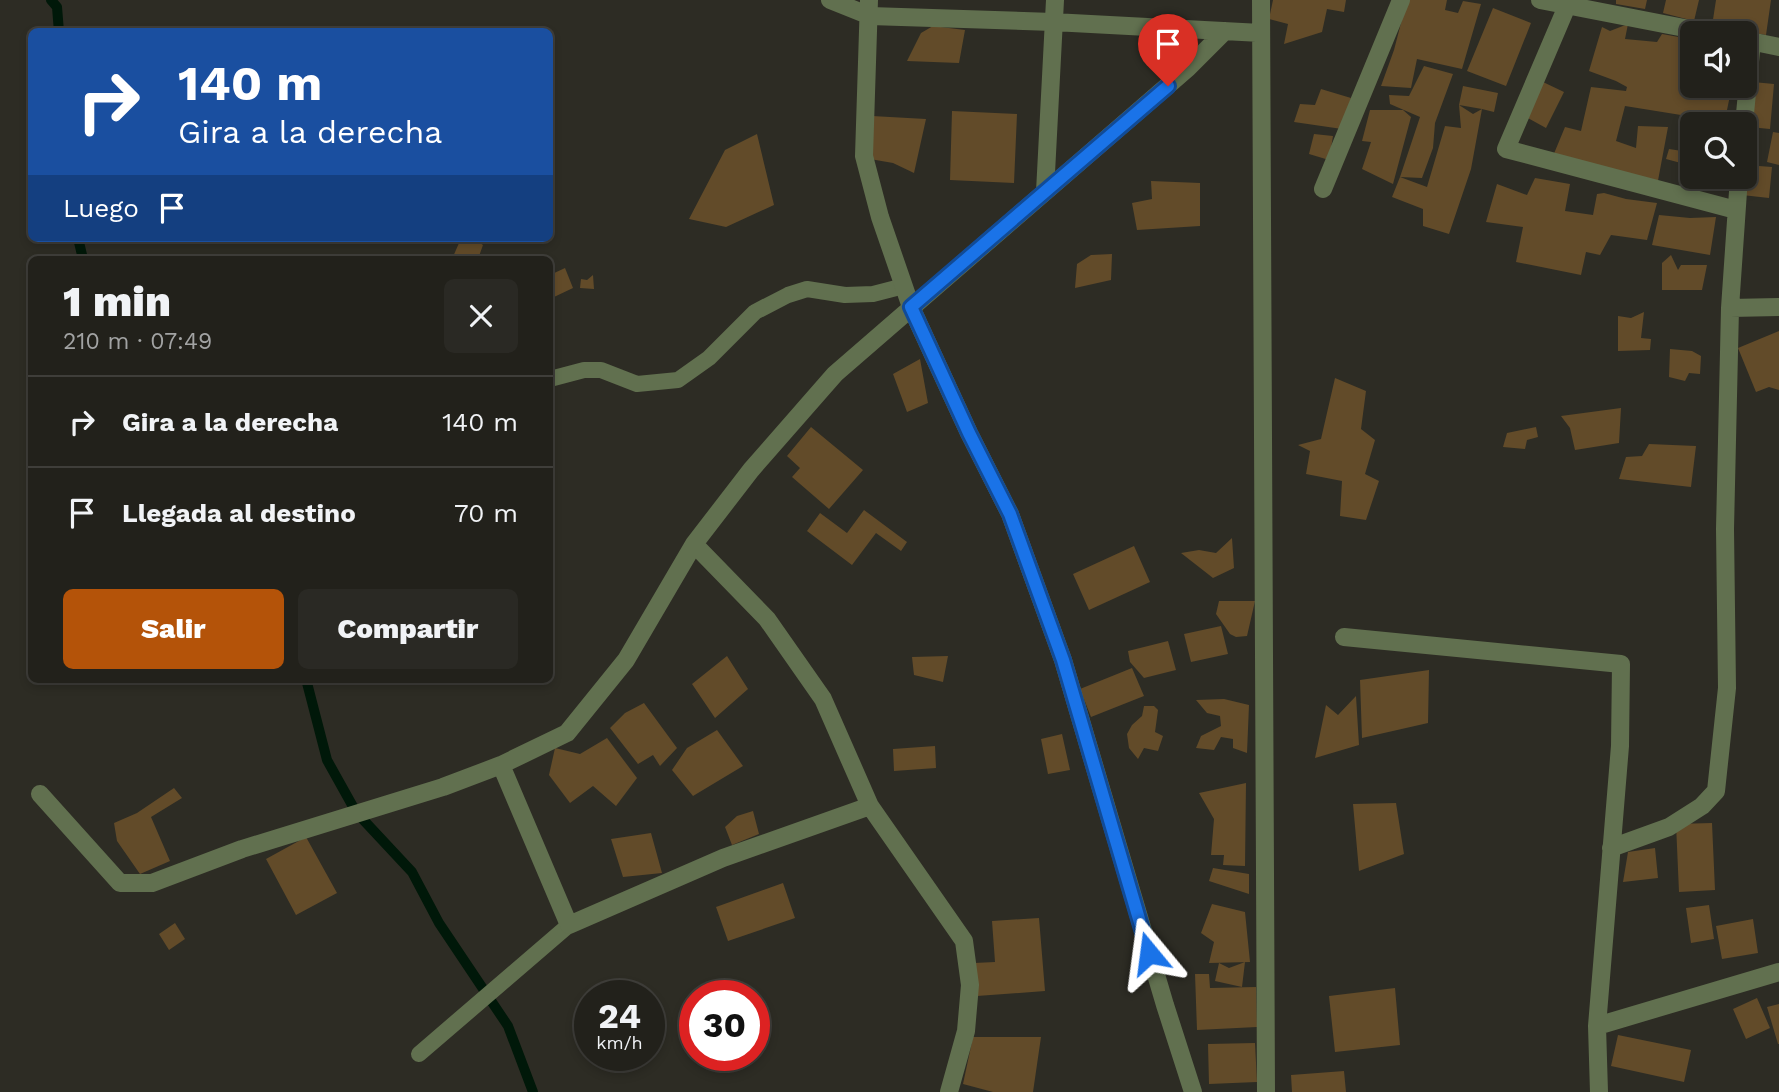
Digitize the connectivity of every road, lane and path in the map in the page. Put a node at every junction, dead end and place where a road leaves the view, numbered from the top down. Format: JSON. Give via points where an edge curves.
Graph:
{"nodes":[{"id":1,"x":830,"y":0,"type":"edge"},
{"id":2,"x":1055,"y":0,"type":"edge"},
{"id":3,"x":1261,"y":0,"type":"edge"},
{"id":4,"x":1401,"y":0,"type":"edge"},
{"id":5,"x":1540,"y":0,"type":"edge"},
{"id":6,"x":1567,"y":5,"type":"junction"},
{"id":7,"x":869,"y":8,"type":"edge"},
{"id":8,"x":1054,"y":22,"type":"junction"},
{"id":9,"x":1680,"y":27,"type":"edge"},
{"id":10,"x":1225,"y":31,"type":"junction"},
{"id":11,"x":1261,"y":33,"type":"junction"},
{"id":12,"x":1757,"y":43,"type":"edge"},
{"id":13,"x":1779,"y":47,"type":"edge"},
{"id":14,"x":1738,"y":189,"type":"edge"},
{"id":15,"x":1323,"y":190,"type":"dead end"},
{"id":16,"x":1045,"y":192,"type":"junction"},
{"id":17,"x":1736,"y":210,"type":"junction"},
{"id":18,"x":904,"y":286,"type":"junction"},
{"id":19,"x":911,"y":307,"type":"junction"},
{"id":20,"x":1779,"y":307,"type":"edge"},
{"id":21,"x":1730,"y":308,"type":"junction"},
{"id":22,"x":553,"y":378,"type":"edge"},
{"id":23,"x":694,"y":544,"type":"junction"},
{"id":24,"x":1344,"y":637,"type":"dead end"},
{"id":25,"x":501,"y":765,"type":"junction"},
{"id":26,"x":40,"y":794,"type":"dead end"},
{"id":27,"x":870,"y":806,"type":"junction"},
{"id":28,"x":1611,"y":848,"type":"junction"},
{"id":29,"x":569,"y":925,"type":"junction"},
{"id":30,"x":1779,"y":972,"type":"edge"},
{"id":31,"x":1597,"y":1026,"type":"junction"},
{"id":32,"x":419,"y":1054,"type":"dead end"},
{"id":33,"x":948,"y":1092,"type":"edge"},
{"id":34,"x":1194,"y":1092,"type":"edge"},
{"id":35,"x":1266,"y":1092,"type":"edge"},
{"id":36,"x":1599,"y":1092,"type":"edge"}],
"edges":[{"from":1,"to":7,"type":"street"},
{"from":2,"to":8,"type":"street"},
{"from":3,"to":11,"type":"street"},
{"from":4,"to":15,"type":"street"},
{"from":5,"to":6,"type":"street"},
{"from":6,"to":9,"type":"street"},
{"from":6,"to":17,"type":"street","via":[[1506,149]]},
{"from":7,"to":8,"type":"street"},
{"from":7,"to":18,"type":"street","via":[[864,156]]},
{"from":8,"to":10,"type":"street"},
{"from":8,"to":16,"type":"street"},
{"from":10,"to":11,"type":"street"},
{"from":10,"to":16,"type":"street"},
{"from":11,"to":35,"type":"street"},
{"from":12,"to":13,"type":"street"},
{"from":14,"to":17,"type":"street"},
{"from":16,"to":19,"type":"street"},
{"from":17,"to":21,"type":"street"},
{"from":18,"to":19,"type":"street"},
{"from":18,"to":22,"type":"lane","via":[[873,294],[807,289],[788,295],[755,312],[709,358],[678,380],[637,384],[601,370]]},
{"from":19,"to":23,"type":"street","via":[[835,374]]},
{"from":19,"to":34,"type":"street","via":[[1010,514],[1063,660]]},
{"from":20,"to":21,"type":"street"},
{"from":21,"to":28,"type":"street","via":[[1727,688],[1716,791],[1669,828]]},
{"from":23,"to":25,"type":"street","via":[[626,660],[567,733]]},
{"from":23,"to":27,"type":"street","via":[[767,619],[823,699]]},
{"from":24,"to":28,"type":"street","via":[[1621,664]]},
{"from":25,"to":26,"type":"street","via":[[152,883],[121,883]]},
{"from":25,"to":29,"type":"street"},
{"from":27,"to":29,"type":"street","via":[[723,858]]},
{"from":27,"to":33,"type":"street","via":[[964,941],[970,985],[966,1031]]},
{"from":28,"to":31,"type":"street"},
{"from":29,"to":32,"type":"lane"},
{"from":30,"to":31,"type":"street"},
{"from":31,"to":36,"type":"street"}]}
